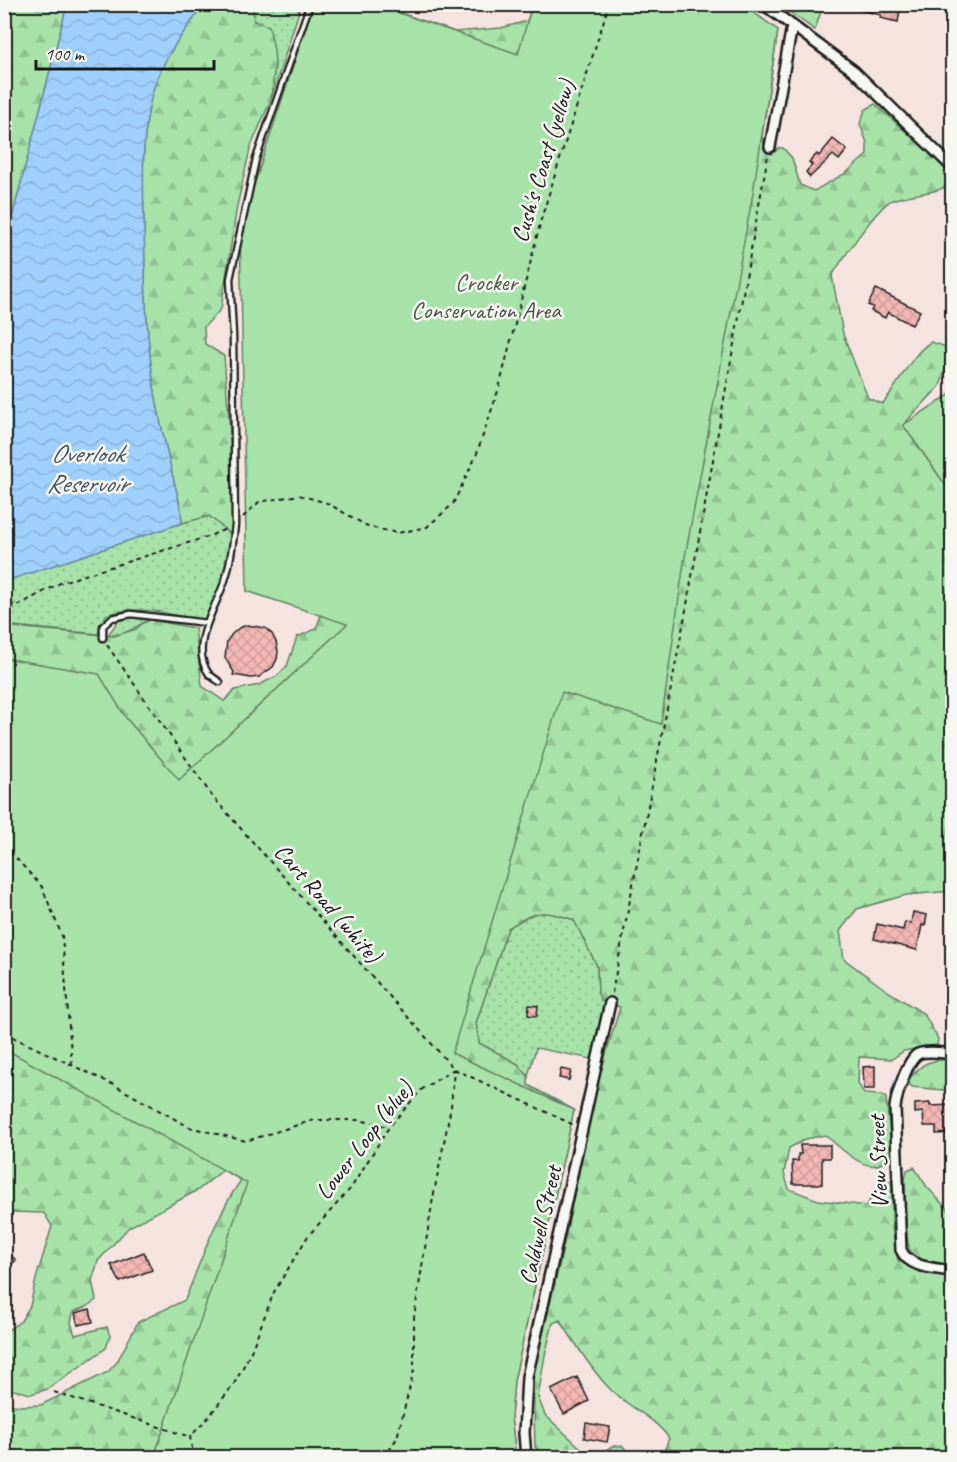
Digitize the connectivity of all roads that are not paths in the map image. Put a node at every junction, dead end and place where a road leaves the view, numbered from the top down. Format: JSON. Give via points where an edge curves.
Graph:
{"nodes":[{"id":1,"x":310,"y":4,"type":"edge"},
{"id":2,"x":763,"y":4,"type":"edge"},
{"id":3,"x":792,"y":26,"type":"junction"},
{"id":4,"x":770,"y":147,"type":"road end"},
{"id":5,"x":952,"y":167,"type":"edge"},
{"id":6,"x":207,"y":622,"type":"junction"},
{"id":7,"x":103,"y":638,"type":"road end"},
{"id":8,"x":220,"y":682,"type":"dead end"},
{"id":9,"x":610,"y":1003,"type":"road end"},
{"id":10,"x":952,"y":1054,"type":"edge"},
{"id":11,"x":952,"y":1271,"type":"edge"},
{"id":12,"x":526,"y":1458,"type":"edge"}],
"edges":[{"from":1,"to":6,"type":"lane","via":[[256,159],[230,279],[235,525],[225,582]]},
{"from":2,"to":3,"type":"street"},
{"from":3,"to":4,"type":"street"},
{"from":3,"to":5,"type":"street","via":[[854,71]]},
{"from":6,"to":7,"type":"lane","via":[[131,614],[112,618],[103,627]]},
{"from":6,"to":8,"type":"lane","via":[[203,656],[209,673]]},
{"from":9,"to":12,"type":"street","name":"Caldwell Street","via":[[527,1377]]},
{"from":10,"to":11,"type":"street","name":"View Street","via":[[915,1056],[895,1108],[901,1250],[912,1263]]}]}
